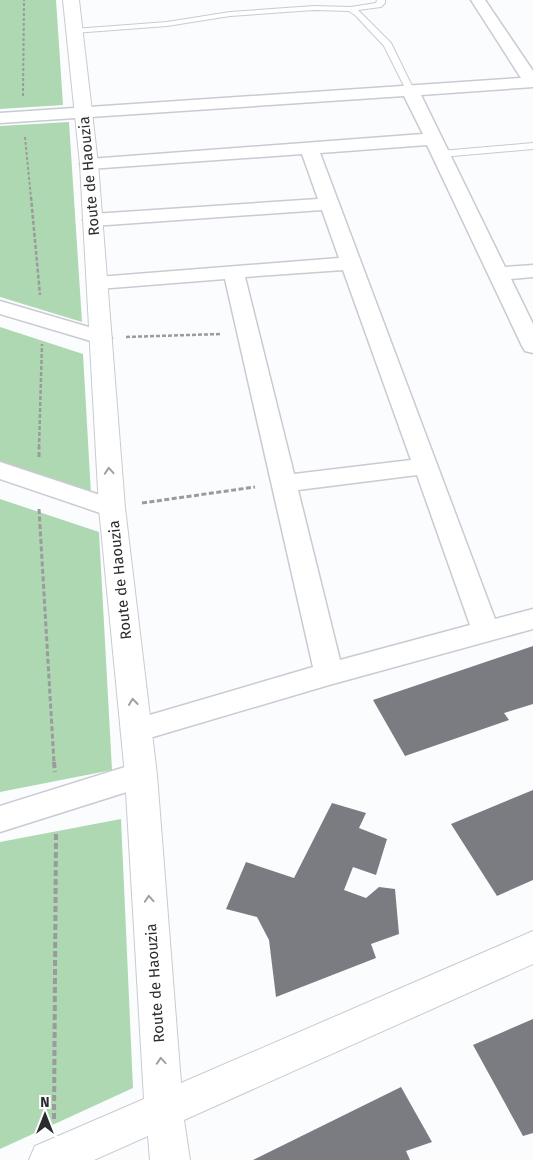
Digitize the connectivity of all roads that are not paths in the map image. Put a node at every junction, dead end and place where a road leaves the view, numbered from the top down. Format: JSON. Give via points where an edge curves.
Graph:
{"nodes":[{"id":1,"x":71,"y":0,"type":"edge"},
{"id":2,"x":381,"y":0,"type":"edge"},
{"id":3,"x":478,"y":0,"type":"edge"},
{"id":4,"x":351,"y":9,"type":"junction"},
{"id":5,"x":74,"y":31,"type":"junction"},
{"id":6,"x":532,"y":82,"type":"edge"},
{"id":7,"x":410,"y":90,"type":"junction"},
{"id":8,"x":83,"y":112,"type":"junction"},
{"id":9,"x":0,"y":118,"type":"edge"},
{"id":10,"x":533,"y":146,"type":"edge"},
{"id":11,"x":437,"y":147,"type":"junction"},
{"id":12,"x":309,"y":148,"type":"junction"},
{"id":13,"x":89,"y":164,"type":"junction"},
{"id":14,"x":330,"y":204,"type":"junction"},
{"id":15,"x":93,"y":220,"type":"junction"},
{"id":16,"x":351,"y":263,"type":"junction"},
{"id":17,"x":533,"y":271,"type":"edge"},
{"id":18,"x":234,"y":272,"type":"junction"},
{"id":19,"x":498,"y":274,"type":"junction"},
{"id":20,"x":98,"y":283,"type":"junction"},
{"id":21,"x":0,"y":307,"type":"edge"},
{"id":22,"x":101,"y":338,"type":"junction"},
{"id":23,"x":533,"y":346,"type":"edge"},
{"id":24,"x":426,"y":466,"type":"junction"},
{"id":25,"x":0,"y":470,"type":"edge"},
{"id":26,"x":284,"y":483,"type":"junction"},
{"id":27,"x":112,"y":508,"type":"junction"},
{"id":28,"x":533,"y":619,"type":"edge"},
{"id":29,"x":486,"y":631,"type":"junction"},
{"id":30,"x":329,"y":674,"type":"junction"},
{"id":31,"x":136,"y":730,"type":"junction"},
{"id":32,"x":141,"y":775,"type":"junction"},
{"id":33,"x":0,"y":819,"type":"edge"},
{"id":34,"x":533,"y":947,"type":"edge"},
{"id":35,"x":164,"y":1110,"type":"junction"},
{"id":36,"x":51,"y":1159,"type":"edge"},
{"id":37,"x":170,"y":1160,"type":"edge"}],
"edges":[{"from":1,"to":5,"type":"street","name":"Route de Haouzia"},
{"from":2,"to":4,"type":"lane","via":[[378,5]]},
{"from":3,"to":6,"type":"street"},
{"from":4,"to":5,"type":"lane","via":[[314,8],[230,14],[167,24]]},
{"from":4,"to":7,"type":"lane","via":[[388,45]]},
{"from":5,"to":8,"type":"street","name":"Route de Haouzia"},
{"from":6,"to":7,"type":"street"},
{"from":7,"to":8,"type":"street"},
{"from":7,"to":11,"type":"street"},
{"from":8,"to":9,"type":"street"},
{"from":8,"to":13,"type":"street","name":"Route de Haouzia"},
{"from":10,"to":11,"type":"lane"},
{"from":11,"to":12,"type":"street"},
{"from":11,"to":19,"type":"street"},
{"from":12,"to":13,"type":"street"},
{"from":12,"to":14,"type":"street"},
{"from":13,"to":15,"type":"street","name":"Route de Haouzia"},
{"from":14,"to":15,"type":"street"},
{"from":14,"to":16,"type":"street"},
{"from":15,"to":20,"type":"street","name":"Route de Haouzia"},
{"from":16,"to":18,"type":"street"},
{"from":16,"to":24,"type":"street"},
{"from":17,"to":19,"type":"street"},
{"from":18,"to":20,"type":"street"},
{"from":18,"to":26,"type":"street"},
{"from":19,"to":23,"type":"street"},
{"from":20,"to":22,"type":"street","name":"Route de Haouzia"},
{"from":21,"to":22,"type":"street"},
{"from":27,"to":22,"type":"street","name":"Route de Haouzia","one_way":true},
{"from":24,"to":26,"type":"street"},
{"from":24,"to":29,"type":"street"},
{"from":25,"to":27,"type":"street"},
{"from":26,"to":30,"type":"street"},
{"from":31,"to":27,"type":"street","name":"Route de Haouzia","one_way":true},
{"from":28,"to":29,"type":"street"},
{"from":29,"to":30,"type":"street"},
{"from":30,"to":31,"type":"street"},
{"from":31,"to":32,"type":"street","name":"Route de Haouzia"},
{"from":32,"to":33,"type":"street"},
{"from":35,"to":32,"type":"street","name":"Route de Haouzia","one_way":true},
{"from":34,"to":35,"type":"street"},
{"from":35,"to":36,"type":"street"},
{"from":35,"to":37,"type":"street","name":"Route de Haouzia"}]}
